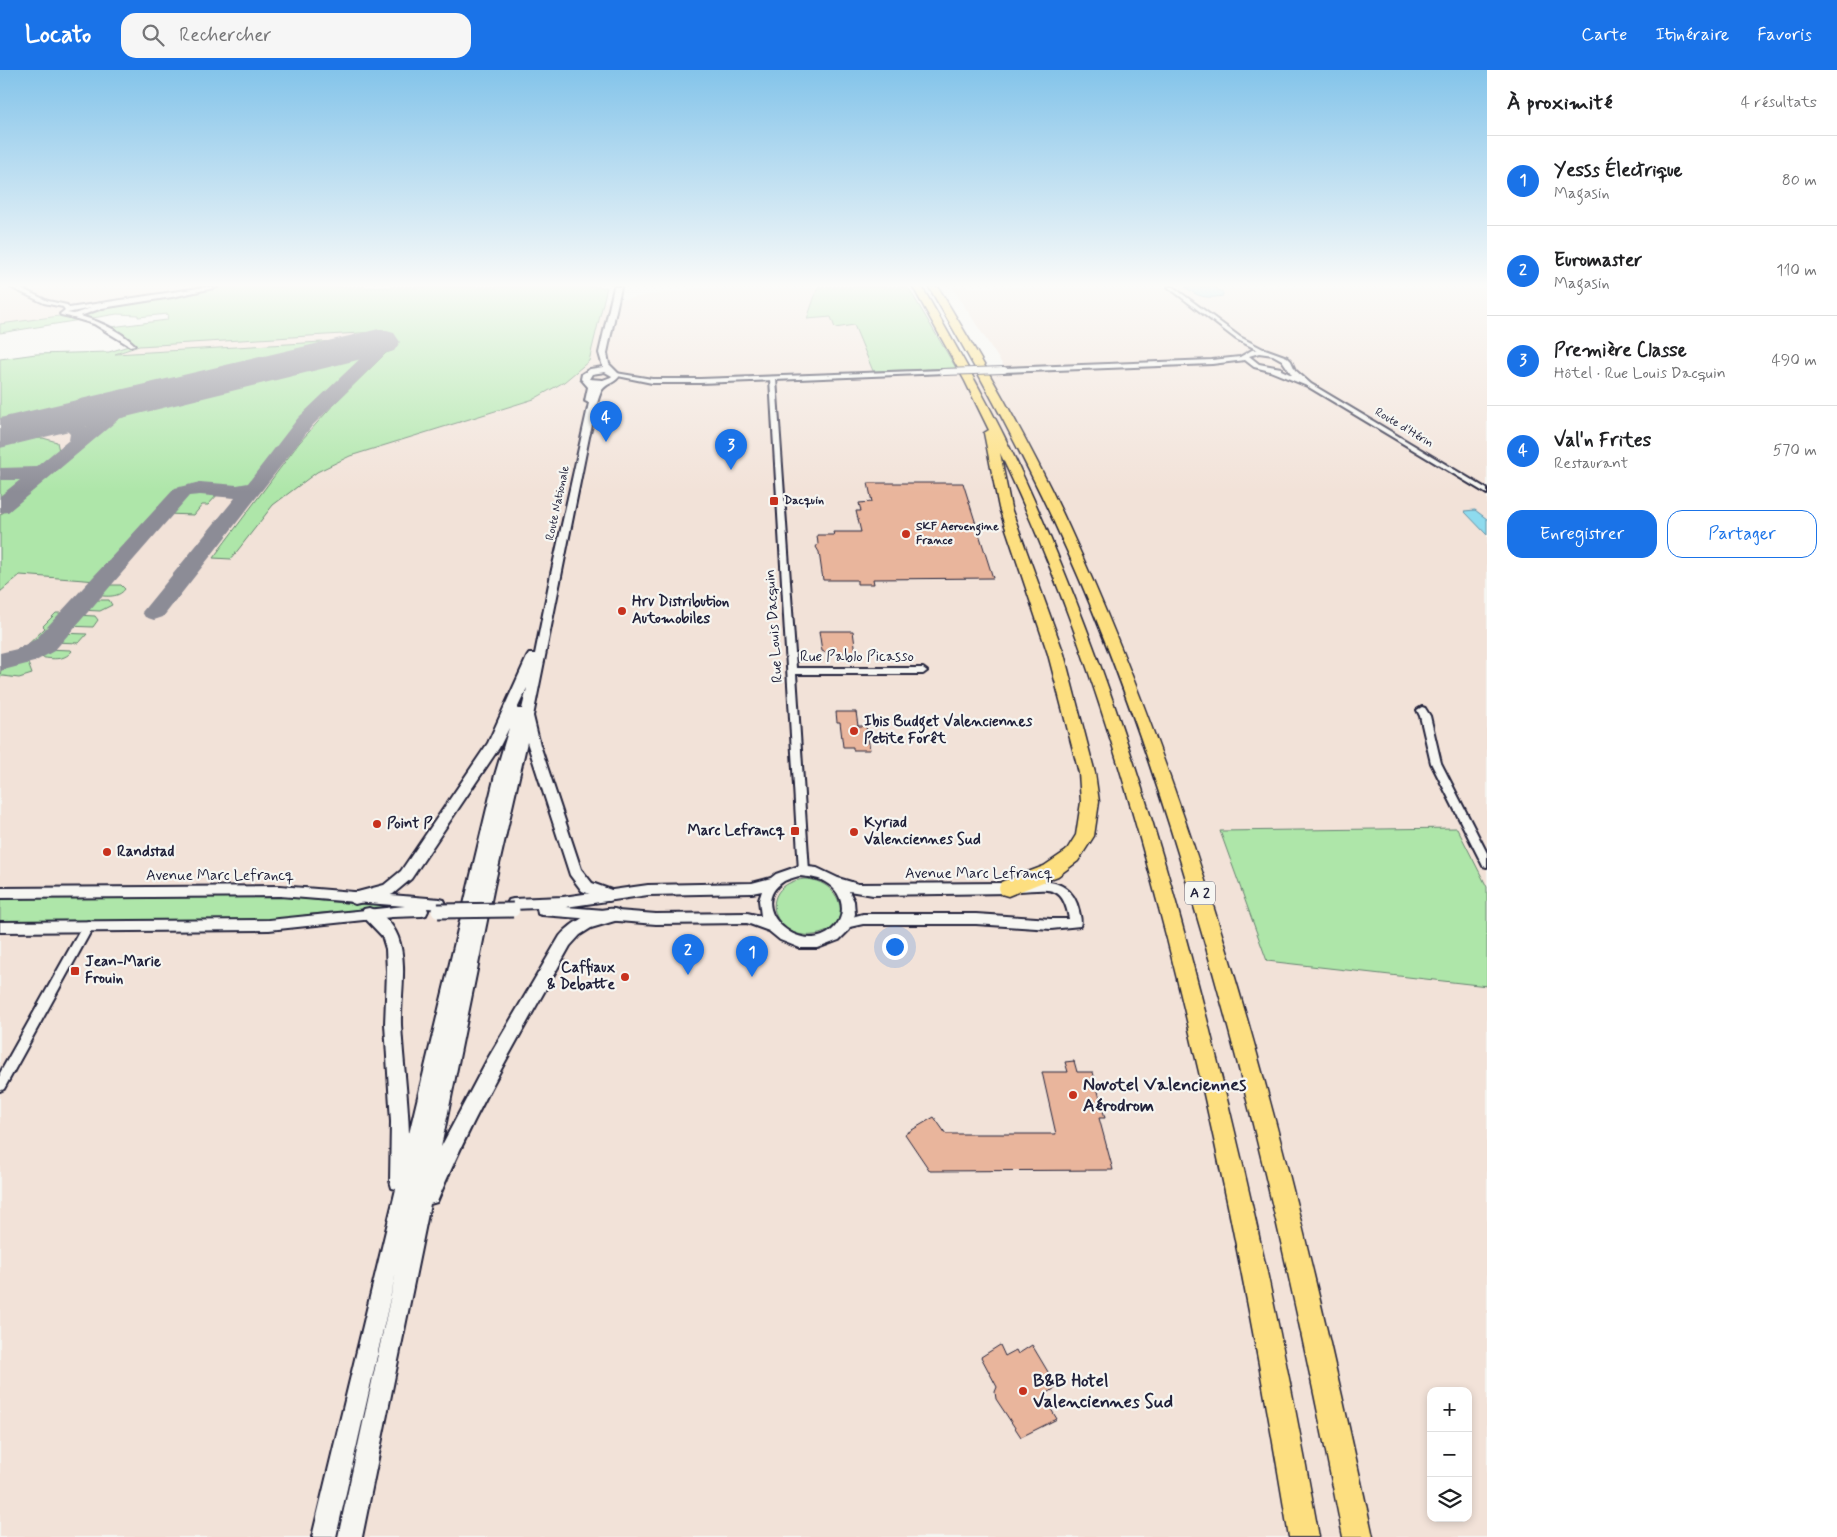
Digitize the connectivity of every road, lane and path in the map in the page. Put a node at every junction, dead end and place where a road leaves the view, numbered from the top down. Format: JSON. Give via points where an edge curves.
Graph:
{"nodes":[{"id":1,"x":602,"y":355,"type":"edge"},
{"id":2,"x":603,"y":355,"type":"edge"},
{"id":3,"x":956,"y":355,"type":"edge"},
{"id":4,"x":974,"y":355,"type":"edge"},
{"id":5,"x":1246,"y":355,"type":"edge"},
{"id":6,"x":1248,"y":355,"type":"edge"},
{"id":7,"x":1278,"y":355,"type":"edge"},
{"id":8,"x":1212,"y":362,"type":"junction"},
{"id":9,"x":1256,"y":365,"type":"junction"},
{"id":10,"x":1288,"y":365,"type":"junction"},
{"id":11,"x":1272,"y":369,"type":"junction"},
{"id":12,"x":592,"y":371,"type":"junction"},
{"id":13,"x":610,"y":378,"type":"junction"},
{"id":14,"x":773,"y":379,"type":"junction"},
{"id":15,"x":589,"y":382,"type":"junction"},
{"id":16,"x":1309,"y":385,"type":"junction"},
{"id":17,"x":979,"y":396,"type":"junction"},
{"id":18,"x":585,"y":437,"type":"junction"},
{"id":19,"x":1487,"y":492,"type":"edge"},
{"id":20,"x":556,"y":574,"type":"junction"},
{"id":21,"x":533,"y":656,"type":"junction"},
{"id":22,"x":792,"y":671,"type":"junction"},
{"id":23,"x":923,"y":671,"type":"dead end"},
{"id":24,"x":1422,"y":710,"type":"dead end"},
{"id":25,"x":528,"y":714,"type":"junction"},
{"id":26,"x":1487,"y":863,"type":"edge"},
{"id":27,"x":804,"y":871,"type":"junction"},
{"id":28,"x":773,"y":883,"type":"junction"},
{"id":29,"x":837,"y":883,"type":"junction"},
{"id":30,"x":1008,"y":888,"type":"junction"},
{"id":31,"x":0,"y":893,"type":"edge"},
{"id":32,"x":610,"y":895,"type":"junction"},
{"id":33,"x":355,"y":898,"type":"junction"},
{"id":34,"x":513,"y":907,"type":"junction"},
{"id":35,"x":439,"y":908,"type":"junction"},
{"id":36,"x":369,"y":914,"type":"junction"},
{"id":37,"x":612,"y":915,"type":"junction"},
{"id":38,"x":845,"y":923,"type":"junction"},
{"id":39,"x":88,"y":926,"type":"junction"},
{"id":40,"x":772,"y":926,"type":"junction"},
{"id":41,"x":0,"y":927,"type":"edge"},
{"id":42,"x":0,"y":1085,"type":"edge"},
{"id":43,"x":396,"y":1227,"type":"junction"},
{"id":44,"x":414,"y":1238,"type":"junction"},
{"id":45,"x":324,"y":1537,"type":"edge"},
{"id":46,"x":350,"y":1537,"type":"edge"},
{"id":47,"x":1304,"y":1537,"type":"edge"},
{"id":48,"x":1358,"y":1537,"type":"edge"}],
"edges":[{"from":1,"to":12,"type":"main road"},
{"from":2,"to":13,"type":"main road"},
{"from":3,"to":17,"type":"highway","number":"A 2"},
{"from":4,"to":48,"type":"highway","number":"A 2","via":[[1040,475],[1068,535],[1115,647],[1169,796],[1221,966],[1270,1144]]},
{"from":5,"to":8,"type":"street"},
{"from":6,"to":9,"type":"street"},
{"from":7,"to":10,"type":"street","name":"Route d'Hérin","via":[[1284,357]]},
{"from":8,"to":9,"type":"street"},
{"from":8,"to":14,"type":"street","bridge":true},
{"from":9,"to":11,"type":"street","name":"Route d'Hérin"},
{"from":10,"to":11,"type":"street"},
{"from":10,"to":16,"type":"street","name":"Route d'Hérin"},
{"from":11,"to":16,"type":"street","name":"Route d'Hérin"},
{"from":12,"to":13,"type":"main road"},
{"from":12,"to":15,"type":"main road","name":"Route Nationale","via":[[584,377]]},
{"from":13,"to":14,"type":"street","via":[[669,384]]},
{"from":13,"to":15,"type":"main road"},
{"from":13,"to":18,"type":"main road","name":"Route Nationale","via":[[597,391]]},
{"from":14,"to":22,"type":"street","name":"Rue Louis Dacquin"},
{"from":15,"to":18,"type":"main road","name":"Route Nationale","via":[[592,388]]},
{"from":16,"to":19,"type":"street","name":"Route d'Hérin"},
{"from":17,"to":30,"type":"highway","via":[[1007,514],[1056,654],[1087,773],[1090,802],[1085,836],[1072,856],[1051,871]]},
{"from":17,"to":47,"type":"highway","number":"A 2","via":[[1028,497],[1068,593],[1114,723],[1155,858],[1229,1154]]},
{"from":18,"to":20,"type":"main road","name":"Route Nationale"},
{"from":20,"to":21,"type":"main road"},
{"from":20,"to":25,"type":"main road"},
{"from":21,"to":33,"type":"main road","via":[[494,745],[406,875],[388,890]]},
{"from":21,"to":43,"type":"main road"},
{"from":22,"to":23,"type":"street","name":"Rue Pablo Picasso"},
{"from":22,"to":27,"type":"street","name":"Rue Louis Dacquin"},
{"from":24,"to":26,"type":"street","via":[[1436,763]]},
{"from":25,"to":32,"type":"main road","via":[[534,745],[575,871],[587,887]]},
{"from":25,"to":44,"type":"main road","via":[[487,886]]},
{"from":27,"to":28,"type":"street","via":[[785,875]]},
{"from":27,"to":29,"type":"street","name":"Avenue Marc Lefrancq","via":[[820,873]]},
{"from":28,"to":32,"type":"street","via":[[752,888],[657,890]]},
{"from":28,"to":40,"type":"street","via":[[764,901],[766,916]]},
{"from":29,"to":30,"type":"street","name":"Avenue Marc Lefrancq","via":[[872,890]]},
{"from":29,"to":38,"type":"street","via":[[849,905]]},
{"from":30,"to":38,"type":"street","name":"Avenue Marc Lefrancq","via":[[1046,886],[1061,890],[1068,896],[1076,923],[863,919]]},
{"from":31,"to":33,"type":"street","name":"Avenue Marc Lefrancq","via":[[280,892]]},
{"from":32,"to":34,"type":"street"},
{"from":33,"to":35,"type":"street","name":"Avenue Marc Lefrancq"},
{"from":34,"to":35,"type":"street","bridge":true},
{"from":34,"to":37,"type":"street","name":"Avenue Marc Lefrancq"},
{"from":35,"to":36,"type":"street"},
{"from":36,"to":39,"type":"street","via":[[279,924]]},
{"from":36,"to":43,"type":"main road","via":[[389,934],[393,953],[400,1165]]},
{"from":37,"to":40,"type":"street","name":"Avenue Marc Lefrancq","via":[[656,919],[746,918]]},
{"from":37,"to":44,"type":"main road","via":[[585,922],[565,941],[459,1130]]},
{"from":38,"to":40,"type":"street","name":"Avenue Marc Lefrancq","via":[[831,937],[809,943],[785,937]]},
{"from":39,"to":41,"type":"street"},
{"from":39,"to":42,"type":"street"},
{"from":43,"to":45,"type":"main road"},
{"from":44,"to":46,"type":"main road"}]}
